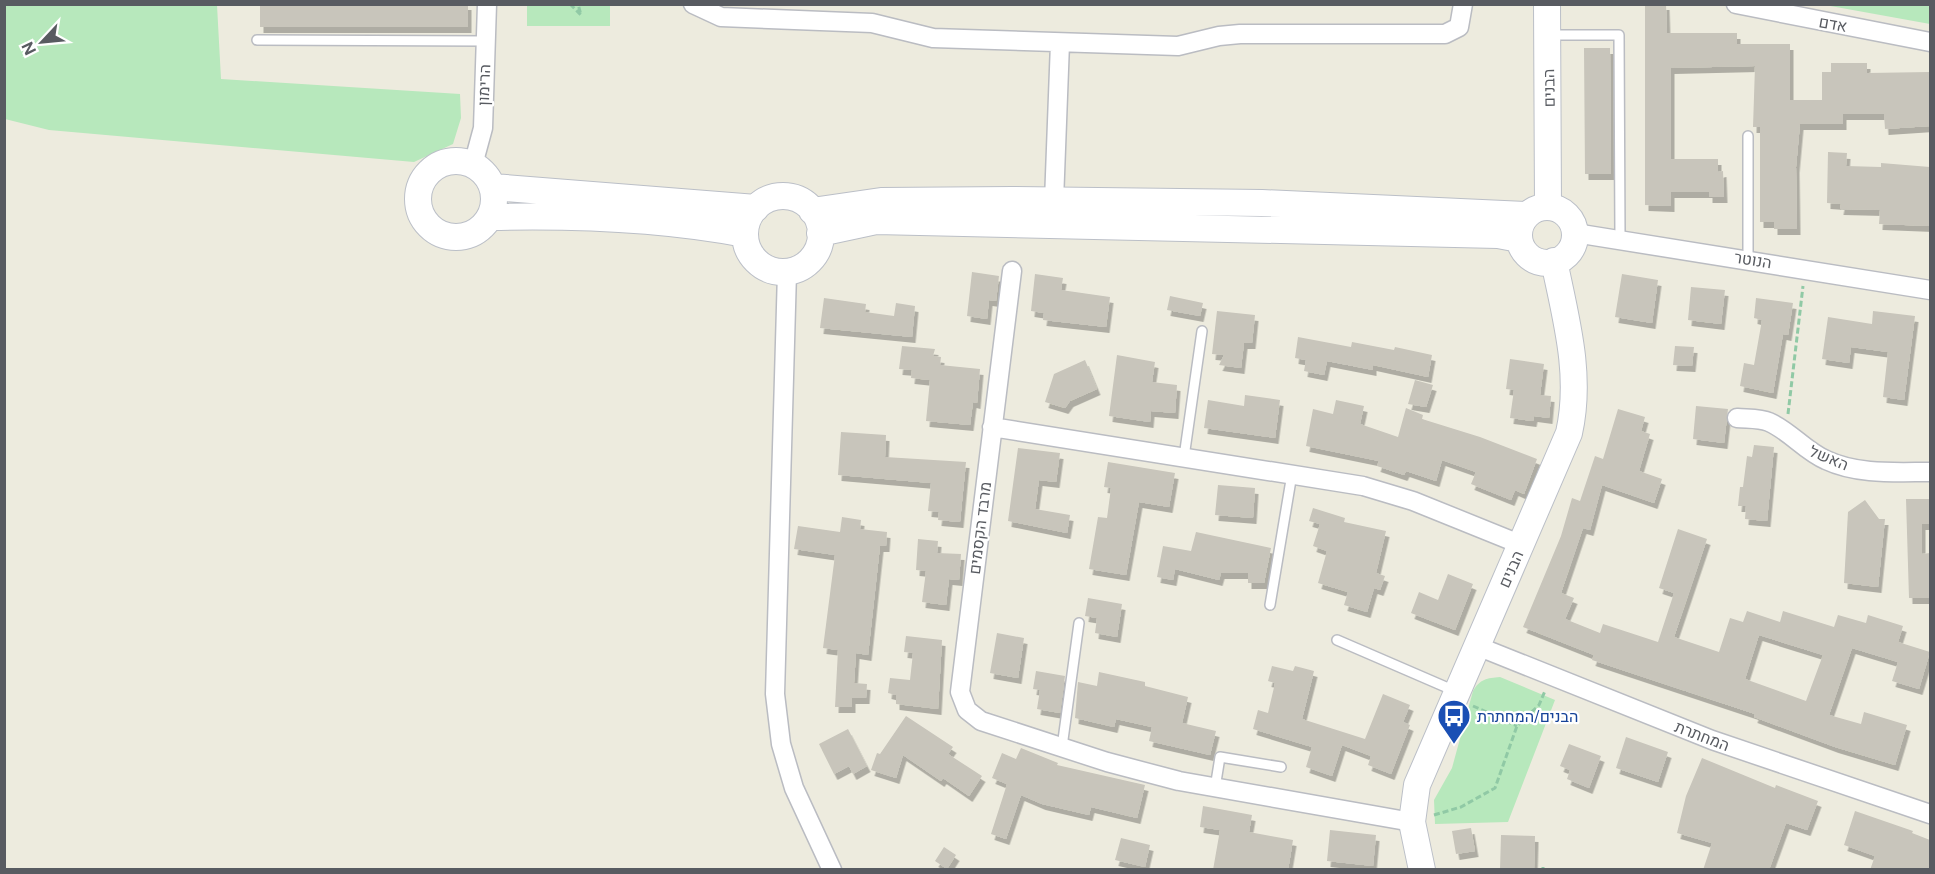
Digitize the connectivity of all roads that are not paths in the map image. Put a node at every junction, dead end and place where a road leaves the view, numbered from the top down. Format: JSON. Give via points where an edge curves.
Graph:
{"nodes":[{"id":1,"x":487,"y":4,"type":"edge"},
{"id":2,"x":693,"y":4,"type":"edge"},
{"id":3,"x":1463,"y":4,"type":"edge"},
{"id":4,"x":1548,"y":4,"type":"edge"},
{"id":5,"x":1736,"y":5,"type":"edge"},
{"id":6,"x":1548,"y":34,"type":"junction"},
{"id":7,"x":257,"y":40,"type":"dead end"},
{"id":8,"x":485,"y":42,"type":"junction"},
{"id":9,"x":1930,"y":42,"type":"edge"},
{"id":10,"x":1060,"y":43,"type":"junction"},
{"id":11,"x":1748,"y":135,"type":"dead end"},
{"id":12,"x":473,"y":165,"type":"junction"},
{"id":13,"x":492,"y":187,"type":"junction"},
{"id":14,"x":1054,"y":201,"type":"junction"},
{"id":15,"x":756,"y":208,"type":"junction"},
{"id":16,"x":490,"y":217,"type":"junction"},
{"id":17,"x":1532,"y":220,"type":"junction"},
{"id":18,"x":816,"y":222,"type":"junction"},
{"id":19,"x":1575,"y":233,"type":"junction"},
{"id":20,"x":745,"y":234,"type":"junction"},
{"id":21,"x":1620,"y":238,"type":"junction"},
{"id":22,"x":1748,"y":260,"type":"junction"},
{"id":23,"x":1554,"y":261,"type":"junction"},
{"id":24,"x":1012,"y":271,"type":"dead end"},
{"id":25,"x":787,"y":272,"type":"junction"},
{"id":26,"x":1930,"y":290,"type":"edge"},
{"id":27,"x":1202,"y":331,"type":"dead end"},
{"id":28,"x":1737,"y":418,"type":"dead end"},
{"id":29,"x":992,"y":427,"type":"junction"},
{"id":30,"x":1184,"y":457,"type":"junction"},
{"id":31,"x":1930,"y":472,"type":"edge"},
{"id":32,"x":1292,"y":474,"type":"junction"},
{"id":33,"x":1522,"y":545,"type":"junction"},
{"id":34,"x":1270,"y":605,"type":"dead end"},
{"id":35,"x":1079,"y":623,"type":"dead end"},
{"id":36,"x":1336,"y":640,"type":"dead end"},
{"id":37,"x":1477,"y":646,"type":"junction"},
{"id":38,"x":1456,"y":695,"type":"junction"},
{"id":39,"x":1062,"y":747,"type":"junction"},
{"id":40,"x":1281,"y":766,"type":"dead end"},
{"id":41,"x":1215,"y":788,"type":"junction"},
{"id":42,"x":1930,"y":814,"type":"edge"},
{"id":43,"x":1412,"y":822,"type":"junction"},
{"id":44,"x":832,"y":870,"type":"edge"},
{"id":45,"x":1422,"y":870,"type":"edge"}],
"edges":[{"from":1,"to":8,"type":"street","name":"הרימון"},
{"from":2,"to":10,"type":"street","via":[[722,17],[748,20],[872,23],[933,38]]},
{"from":3,"to":10,"type":"street","via":[[1459,27],[1445,34],[1240,34],[1178,46]]},
{"from":4,"to":6,"type":"street","name":"הבנים"},
{"from":5,"to":9,"type":"street","name":"אדם"},
{"from":6,"to":17,"type":"street","name":"הבנים"},
{"from":6,"to":21,"type":"lane","via":[[1619,34]]},
{"from":7,"to":8,"type":"lane"},
{"from":8,"to":12,"type":"street","name":"הרימון","via":[[483,128]]},
{"from":10,"to":14,"type":"street"},
{"from":11,"to":22,"type":"lane"},
{"from":12,"to":13,"type":"street","via":[[486,175]]},
{"from":12,"to":16,"type":"street","via":[[456,161],[433,169],[419,191],[419,204],[423,216],[442,234],[455,237],[475,232]]},
{"from":13,"to":15,"type":"street"},
{"from":13,"to":16,"type":"street"},
{"from":14,"to":17,"type":"street","via":[[1262,203]]},
{"from":14,"to":18,"type":"street","via":[[881,201]]},
{"from":15,"to":18,"type":"street","via":[[772,197],[798,199]]},
{"from":15,"to":20,"type":"street","via":[[749,215]]},
{"from":16,"to":20,"type":"street","via":[[554,216],[704,226]]},
{"from":17,"to":18,"type":"street","via":[[1498,235]]},
{"from":17,"to":19,"type":"street","via":[[1562,211]]},
{"from":17,"to":23,"type":"street","via":[[1522,248],[1536,260]]},
{"from":18,"to":25,"type":"street","via":[[814,256]]},
{"from":19,"to":21,"type":"street","name":"הנוטר"},
{"from":19,"to":23,"type":"street","via":[[1571,249]]},
{"from":20,"to":25,"type":"street","via":[[751,256],[761,266]]},
{"from":21,"to":22,"type":"street","name":"הנוטר"},
{"from":22,"to":26,"type":"street","name":"הנוטר"},
{"from":23,"to":33,"type":"street","name":"הבנים","via":[[1574,361],[1574,411],[1562,453]]},
{"from":24,"to":29,"type":"street","name":"מרבד הקסמים"},
{"from":25,"to":44,"type":"street","via":[[775,694],[781,744],[794,788]]},
{"from":27,"to":30,"type":"lane"},
{"from":28,"to":31,"type":"street","name":"האשל","via":[[1767,421],[1801,447],[1853,469]]},
{"from":29,"to":30,"type":"street"},
{"from":29,"to":39,"type":"street","name":"מרבד הקסמים","via":[[960,692],[967,710],[981,721]]},
{"from":30,"to":32,"type":"street"},
{"from":32,"to":33,"type":"street","via":[[1385,492]]},
{"from":32,"to":34,"type":"lane"},
{"from":33,"to":37,"type":"street","name":"הבנים"},
{"from":35,"to":39,"type":"lane"},
{"from":36,"to":38,"type":"lane"},
{"from":37,"to":38,"type":"street","name":"הבנים"},
{"from":37,"to":42,"type":"street","name":"המחתרת","via":[[1712,740]]},
{"from":38,"to":43,"type":"street","name":"הבנים","via":[[1417,785]]},
{"from":39,"to":41,"type":"street","name":"מרבד הקסמים"},
{"from":40,"to":41,"type":"lane","via":[[1220,758]]},
{"from":41,"to":43,"type":"street","name":"מרבד הקסמים"},
{"from":43,"to":45,"type":"street","name":"הבנים"}]}
